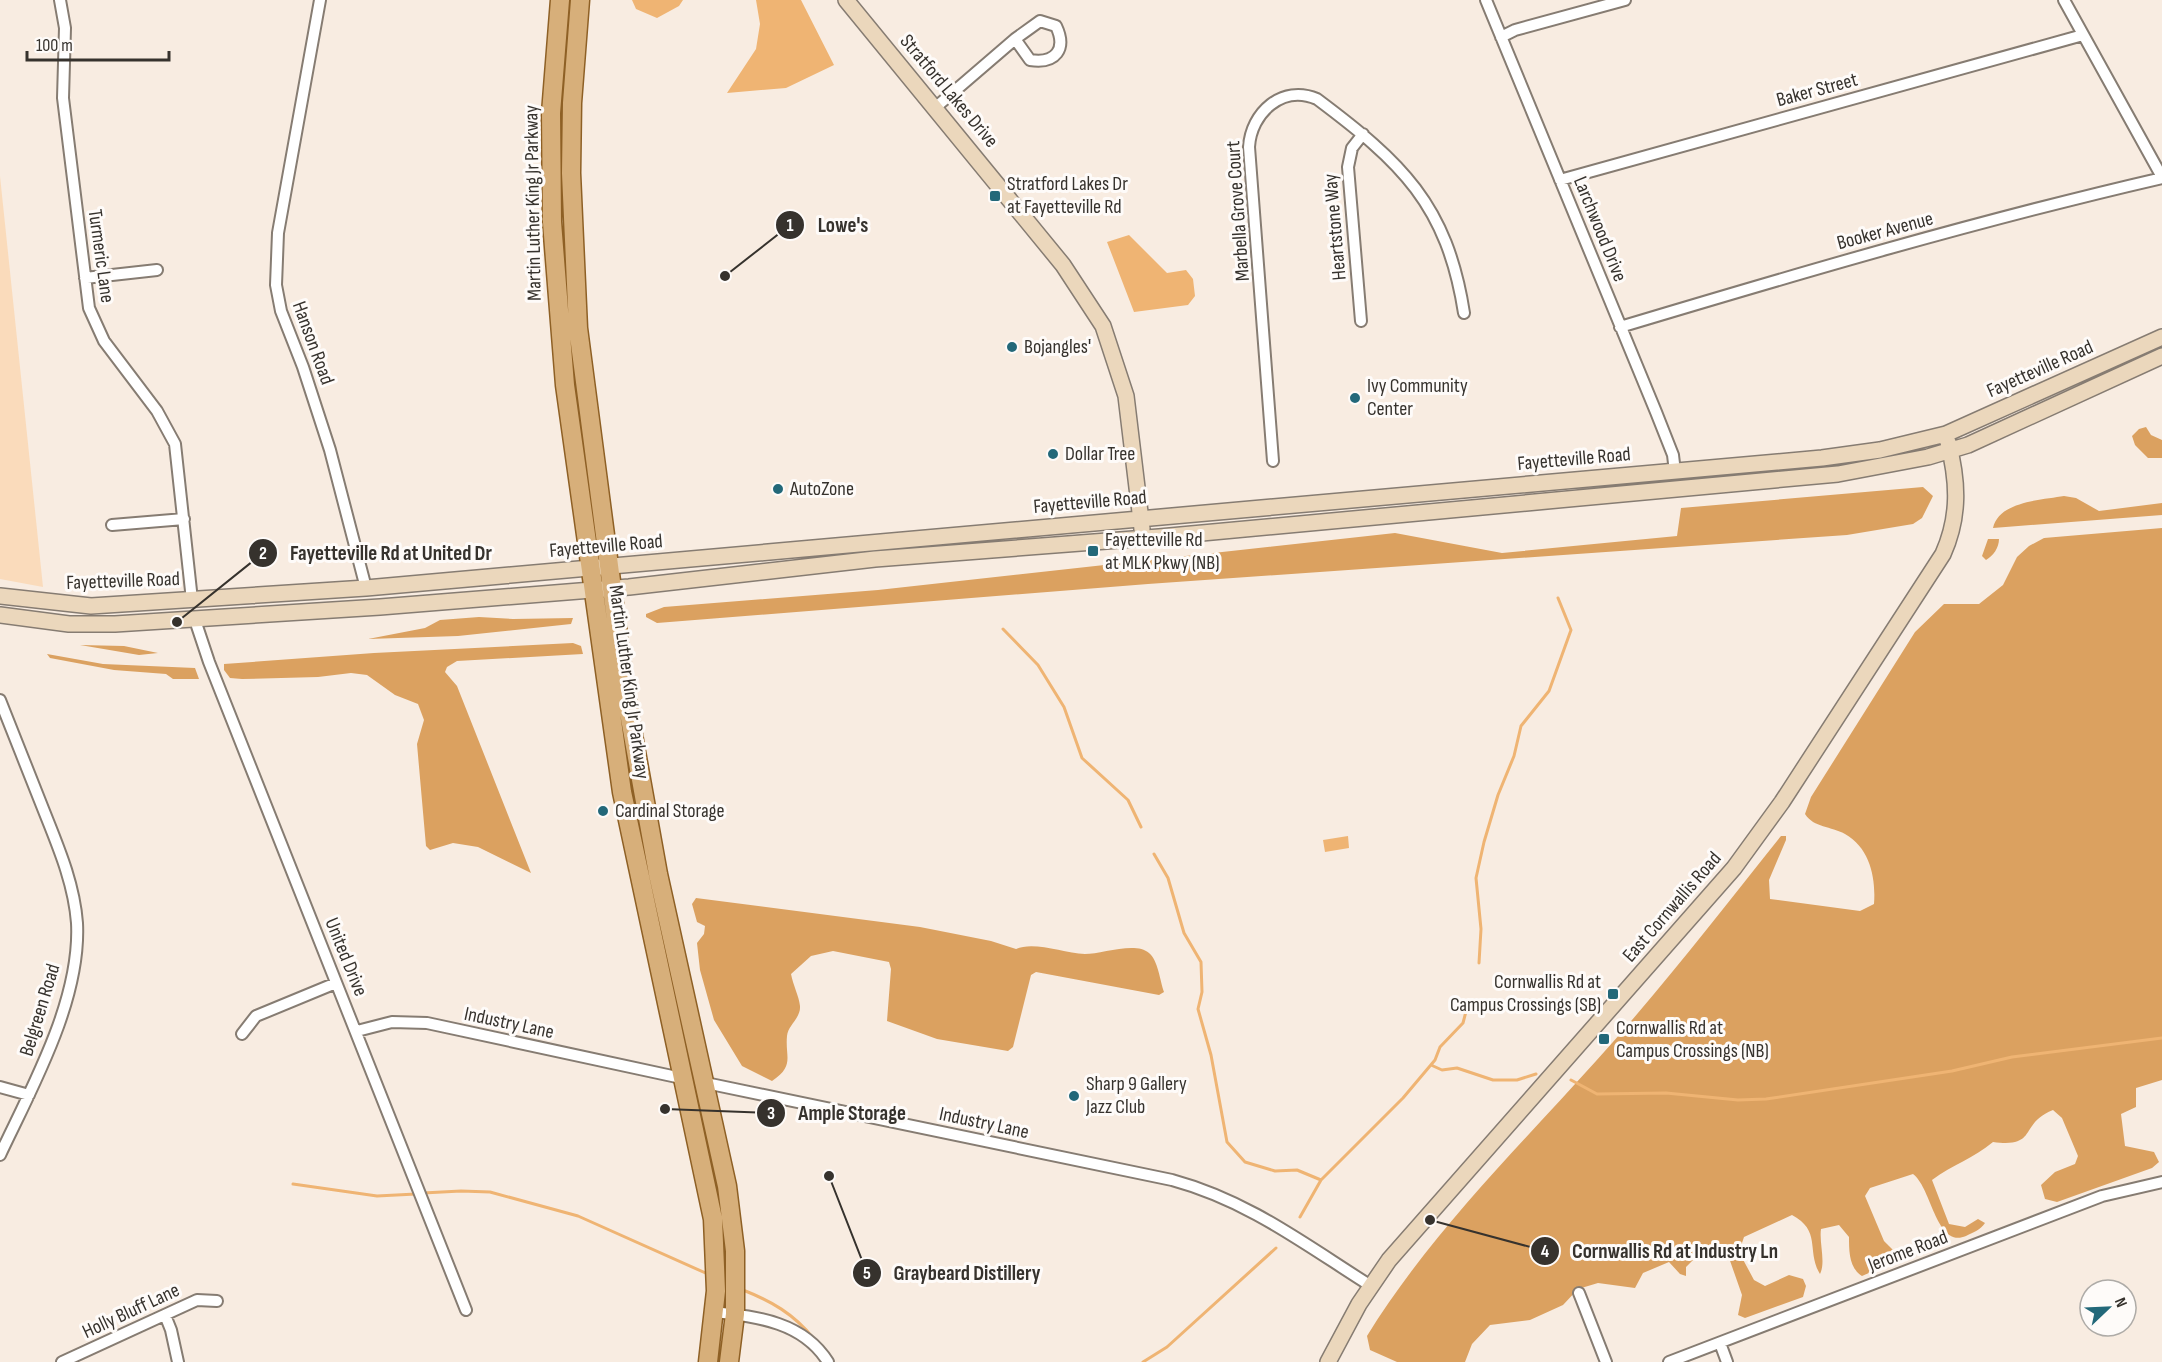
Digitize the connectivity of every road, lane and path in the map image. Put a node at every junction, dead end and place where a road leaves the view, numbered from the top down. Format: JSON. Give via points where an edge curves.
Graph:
{"nodes":[{"id":1,"x":60,"y":0,"type":"edge"},
{"id":2,"x":320,"y":0,"type":"edge"},
{"id":3,"x":560,"y":0,"type":"edge"},
{"id":4,"x":580,"y":0,"type":"edge"},
{"id":5,"x":846,"y":0,"type":"edge"},
{"id":6,"x":1486,"y":0,"type":"edge"},
{"id":7,"x":1625,"y":0,"type":"edge"},
{"id":8,"x":2064,"y":0,"type":"edge"},
{"id":9,"x":2083,"y":35,"type":"junction"},
{"id":10,"x":1501,"y":37,"type":"junction"},
{"id":11,"x":1015,"y":39,"type":"junction"},
{"id":12,"x":936,"y":107,"type":"junction"},
{"id":13,"x":1363,"y":134,"type":"junction"},
{"id":14,"x":2162,"y":178,"type":"edge"},
{"id":15,"x":1560,"y":180,"type":"junction"},
{"id":16,"x":157,"y":270,"type":"dead end"},
{"id":17,"x":85,"y":278,"type":"junction"},
{"id":18,"x":1464,"y":313,"type":"dead end"},
{"id":19,"x":1361,"y":321,"type":"dead end"},
{"id":20,"x":1620,"y":327,"type":"junction"},
{"id":21,"x":2162,"y":337,"type":"edge"},
{"id":22,"x":2162,"y":356,"type":"edge"},
{"id":23,"x":1946,"y":434,"type":"junction"},
{"id":24,"x":1950,"y":451,"type":"junction"},
{"id":25,"x":1274,"y":461,"type":"dead end"},
{"id":26,"x":1675,"y":472,"type":"junction"},
{"id":27,"x":184,"y":519,"type":"junction"},
{"id":28,"x":1140,"y":519,"type":"junction"},
{"id":29,"x":112,"y":525,"type":"dead end"},
{"id":30,"x":1143,"y":538,"type":"junction"},
{"id":31,"x":610,"y":566,"type":"junction"},
{"id":32,"x":591,"y":568,"type":"junction"},
{"id":33,"x":366,"y":588,"type":"junction"},
{"id":34,"x":613,"y":588,"type":"junction"},
{"id":35,"x":593,"y":590,"type":"junction"},
{"id":36,"x":0,"y":596,"type":"edge"},
{"id":37,"x":192,"y":600,"type":"junction"},
{"id":38,"x":0,"y":615,"type":"edge"},
{"id":39,"x":194,"y":617,"type":"junction"},
{"id":40,"x":0,"y":700,"type":"edge"},
{"id":41,"x":336,"y":983,"type":"junction"},
{"id":42,"x":357,"y":1031,"type":"junction"},
{"id":43,"x":242,"y":1034,"type":"dead end"},
{"id":44,"x":684,"y":1079,"type":"junction"},
{"id":45,"x":704,"y":1083,"type":"junction"},
{"id":46,"x":0,"y":1087,"type":"edge"},
{"id":47,"x":29,"y":1095,"type":"junction"},
{"id":48,"x":0,"y":1155,"type":"edge"},
{"id":49,"x":2162,"y":1182,"type":"edge"},
{"id":50,"x":1371,"y":1286,"type":"junction"},
{"id":51,"x":1579,"y":1293,"type":"dead end"},
{"id":52,"x":217,"y":1301,"type":"dead end"},
{"id":53,"x":466,"y":1310,"type":"dead end"},
{"id":54,"x":715,"y":1312,"type":"junction"},
{"id":55,"x":735,"y":1314,"type":"junction"},
{"id":56,"x":165,"y":1315,"type":"junction"},
{"id":57,"x":1720,"y":1343,"type":"junction"},
{"id":58,"x":62,"y":1362,"type":"edge"},
{"id":59,"x":178,"y":1362,"type":"edge"},
{"id":60,"x":708,"y":1362,"type":"edge"},
{"id":61,"x":729,"y":1362,"type":"edge"},
{"id":62,"x":828,"y":1362,"type":"edge"},
{"id":63,"x":1328,"y":1362,"type":"edge"},
{"id":64,"x":1606,"y":1362,"type":"edge"},
{"id":65,"x":1669,"y":1362,"type":"edge"},
{"id":66,"x":1727,"y":1362,"type":"edge"}],
"edges":[{"from":1,"to":17,"type":"street","name":"Turmeric Lane","via":[[65,28],[63,98]]},
{"from":2,"to":33,"type":"street","name":"Hanson Road","via":[[278,232],[276,285],[281,311],[314,397],[336,470]]},
{"from":3,"to":32,"type":"main road","name":"Martin Luther King Jr Parkway","via":[[551,113],[552,222],[558,324]]},
{"from":4,"to":31,"type":"main road","name":"Martin Luther King Jr Parkway","via":[[572,103],[572,240],[578,328]]},
{"from":5,"to":12,"type":"main road","name":"Stratford Lakes Drive"},
{"from":6,"to":10,"type":"street","name":"Larchwood Drive"},
{"from":7,"to":10,"type":"street"},
{"from":8,"to":9,"type":"street"},
{"from":9,"to":14,"type":"street"},
{"from":9,"to":15,"type":"street","name":"Baker Street"},
{"from":10,"to":15,"type":"street","name":"Larchwood Drive"},
{"from":11,"to":11,"type":"street","via":[[1030,60],[1041,62],[1054,56],[1062,38],[1056,26],[1040,21]]},
{"from":11,"to":12,"type":"street"},
{"from":12,"to":28,"type":"main road","name":"Stratford Lakes Drive","via":[[1078,284],[1103,326],[1126,396]]},
{"from":13,"to":18,"type":"street","name":"Marbella Grove Court","via":[[1404,172],[1427,206],[1453,264]]},
{"from":13,"to":19,"type":"street","name":"Heartstone Way","via":[[1352,148],[1348,167]]},
{"from":13,"to":25,"type":"street","name":"Marbella Grove Court","via":[[1307,95],[1284,96],[1273,102],[1251,126],[1249,147]]},
{"from":14,"to":20,"type":"street","name":"Booker Avenue","via":[[1796,274]]},
{"from":15,"to":20,"type":"street","name":"Larchwood Drive"},
{"from":16,"to":17,"type":"street"},
{"from":17,"to":27,"type":"street","name":"Turmeric Lane","via":[[95,325],[171,435],[178,456]]},
{"from":20,"to":26,"type":"street","name":"Larchwood Drive","via":[[1669,445]]},
{"from":21,"to":23,"type":"main road","name":"Fayetteville Road"},
{"from":22,"to":24,"type":"main road","name":"Fayetteville Road"},
{"from":23,"to":24,"type":"main road","name":"East Cornwallis Road"},
{"from":23,"to":26,"type":"main road","name":"Fayetteville Road","via":[[1880,450]]},
{"from":24,"to":30,"type":"main road","name":"Fayetteville Road","via":[[1838,474]]},
{"from":24,"to":50,"type":"main road","name":"East Cornwallis Road","via":[[1957,500],[1944,554],[1782,802],[1722,883],[1406,1240]]},
{"from":26,"to":28,"type":"main road","name":"Fayetteville Road"},
{"from":27,"to":29,"type":"street"},
{"from":27,"to":37,"type":"street","name":"Turmeric Lane"},
{"from":28,"to":30,"type":"main road","name":"Stratford Lakes Drive"},
{"from":28,"to":31,"type":"main road","name":"Fayetteville Road"},
{"from":30,"to":34,"type":"main road","name":"Fayetteville Road","via":[[813,565]]},
{"from":31,"to":32,"type":"main road","name":"Fayetteville Road"},
{"from":31,"to":34,"type":"main road","name":"Martin Luther King Jr Parkway"},
{"from":32,"to":33,"type":"main road","name":"Fayetteville Road"},
{"from":32,"to":35,"type":"main road","name":"Martin Luther King Jr Parkway"},
{"from":33,"to":37,"type":"main road","name":"Fayetteville Road"},
{"from":34,"to":35,"type":"main road","name":"Fayetteville Road"},
{"from":34,"to":45,"type":"main road","name":"Martin Luther King Jr Parkway","via":[[626,696],[651,842]]},
{"from":35,"to":39,"type":"main road","name":"Fayetteville Road"},
{"from":35,"to":44,"type":"main road","name":"Martin Luther King Jr Parkway","via":[[623,801]]},
{"from":36,"to":37,"type":"main road","name":"Fayetteville Road","via":[[91,606]]},
{"from":38,"to":39,"type":"main road","name":"Fayetteville Road","via":[[69,624]]},
{"from":39,"to":41,"type":"street","name":"United Drive"},
{"from":40,"to":47,"type":"street","name":"Belgreen Road","via":[[67,869],[77,923],[66,997]]},
{"from":41,"to":42,"type":"street","name":"United Drive"},
{"from":41,"to":43,"type":"street","via":[[256,1016]]},
{"from":42,"to":44,"type":"street","name":"Industry Lane","via":[[392,1022],[427,1023]]},
{"from":42,"to":53,"type":"street","name":"United Drive"},
{"from":44,"to":45,"type":"street","name":"Industry Lane"},
{"from":44,"to":54,"type":"main road","name":"Martin Luther King Jr Parkway","via":[[713,1219]]},
{"from":45,"to":50,"type":"street","name":"Industry Lane","via":[[1172,1180],[1208,1191],[1283,1228]]},
{"from":45,"to":55,"type":"main road","name":"Martin Luther King Jr Parkway","via":[[730,1207]]},
{"from":46,"to":47,"type":"street"},
{"from":47,"to":48,"type":"street","name":"Belgreen Road"},
{"from":49,"to":57,"type":"street","name":"Jerome Road","via":[[2102,1196]]},
{"from":50,"to":63,"type":"main road","name":"East Cornwallis Road"},
{"from":51,"to":64,"type":"street"},
{"from":52,"to":56,"type":"street","name":"Holly Bluff Lane","via":[[197,1300]]},
{"from":54,"to":55,"type":"street"},
{"from":54,"to":60,"type":"main road","name":"Martin Luther King Jr Parkway"},
{"from":55,"to":61,"type":"main road","name":"Martin Luther King Jr Parkway"},
{"from":55,"to":62,"type":"street","via":[[792,1329],[821,1350]]},
{"from":56,"to":58,"type":"street","name":"Holly Bluff Lane"},
{"from":56,"to":59,"type":"street"},
{"from":57,"to":65,"type":"street","name":"Jerome Road"},
{"from":57,"to":66,"type":"street"}]}
